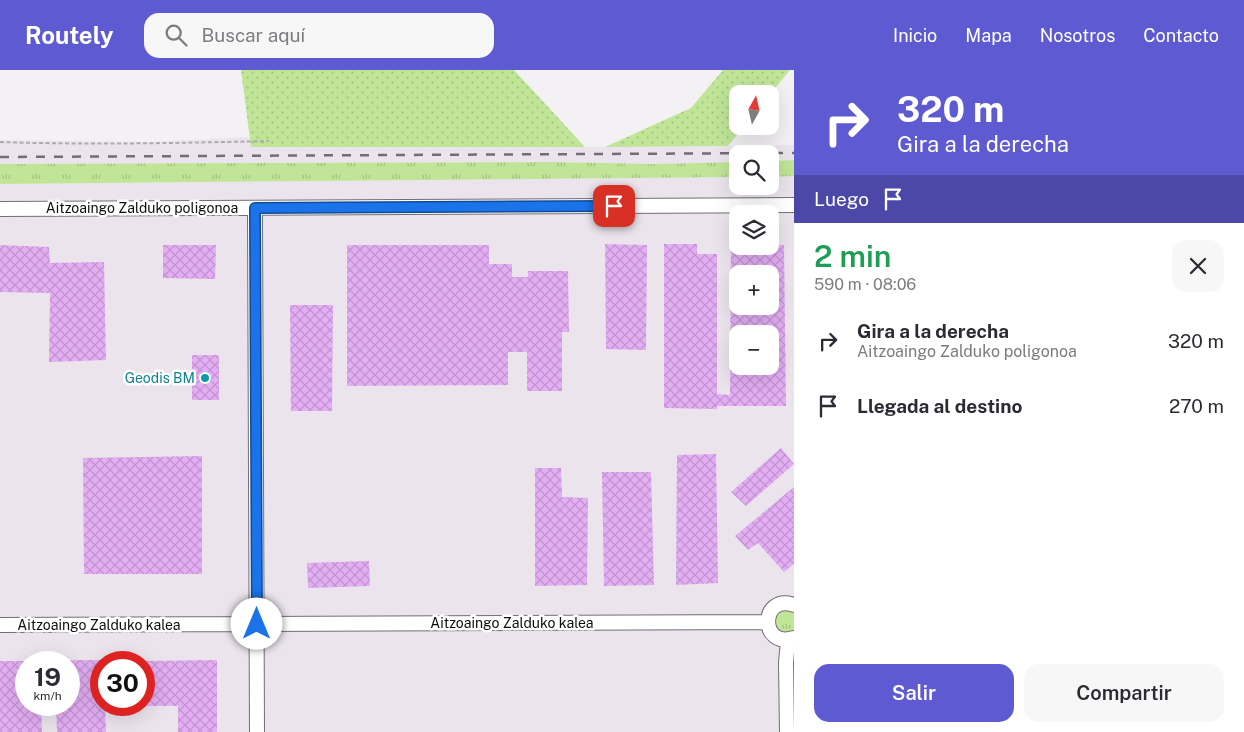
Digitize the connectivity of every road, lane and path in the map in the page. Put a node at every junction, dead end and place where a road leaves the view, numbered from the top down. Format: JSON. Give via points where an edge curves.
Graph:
{"nodes":[{"id":1,"x":269,"y":141,"type":"dead end"},
{"id":2,"x":0,"y":142,"type":"edge"},
{"id":3,"x":794,"y":205,"type":"edge"},
{"id":4,"x":255,"y":208,"type":"junction"},
{"id":5,"x":0,"y":209,"type":"edge"},
{"id":6,"x":794,"y":604,"type":"edge"},
{"id":7,"x":767,"y":622,"type":"junction"},
{"id":8,"x":257,"y":624,"type":"junction"},
{"id":9,"x":0,"y":625,"type":"edge"},
{"id":10,"x":791,"y":639,"type":"edge"},
{"id":11,"x":257,"y":732,"type":"edge"},
{"id":12,"x":787,"y":732,"type":"edge"}],
"edges":[{"from":1,"to":2,"type":"path","via":[[146,144]]},
{"from":3,"to":4,"type":"street","name":"Aitzoaingo Zalduko poligonoa"},
{"from":4,"to":5,"type":"street","name":"Aitzoaingo Zalduko poligonoa"},
{"from":4,"to":8,"type":"street"},
{"from":6,"to":7,"type":"street","via":[[788,602],[776,606]]},
{"from":7,"to":8,"type":"street","name":"Aitzoaingo Zalduko kalea"},
{"from":7,"to":10,"type":"street","via":[[775,637]]},
{"from":8,"to":9,"type":"street","name":"Aitzoaingo Zalduko kalea"},
{"from":8,"to":11,"type":"street"},
{"from":10,"to":12,"type":"street","via":[[786,663]]}]}
